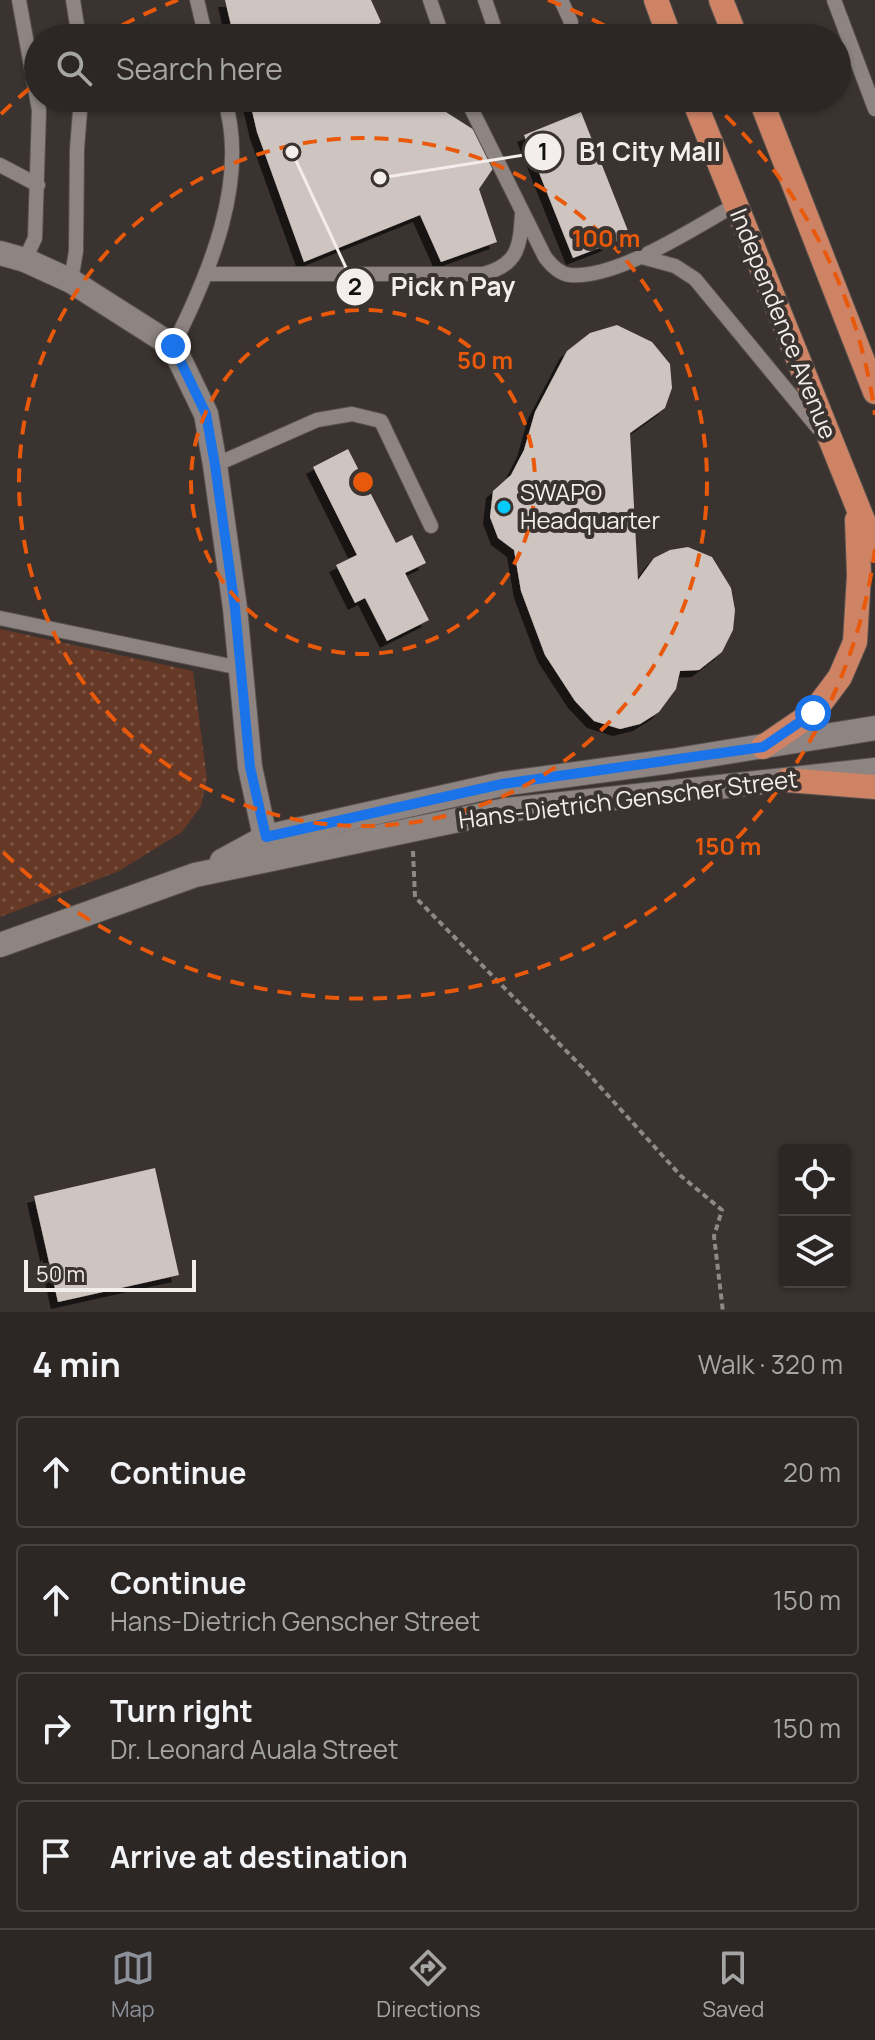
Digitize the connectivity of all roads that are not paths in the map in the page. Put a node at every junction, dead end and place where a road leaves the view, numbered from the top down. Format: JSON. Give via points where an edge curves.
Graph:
{"nodes":[{"id":1,"x":19,"y":0,"type":"edge"},
{"id":2,"x":73,"y":0,"type":"edge"},
{"id":3,"x":197,"y":0,"type":"edge"},
{"id":4,"x":430,"y":0,"type":"edge"},
{"id":5,"x":485,"y":0,"type":"edge"},
{"id":6,"x":561,"y":0,"type":"edge"},
{"id":7,"x":656,"y":0,"type":"edge"},
{"id":8,"x":721,"y":0,"type":"edge"},
{"id":9,"x":834,"y":0,"type":"edge"},
{"id":10,"x":77,"y":24,"type":"edge"},
{"id":11,"x":203,"y":24,"type":"edge"},
{"id":12,"x":438,"y":24,"type":"edge"},
{"id":13,"x":493,"y":24,"type":"edge"},
{"id":14,"x":571,"y":24,"type":"edge"},
{"id":15,"x":665,"y":24,"type":"edge"},
{"id":16,"x":730,"y":24,"type":"edge"},
{"id":17,"x":843,"y":24,"type":"edge"},
{"id":18,"x":24,"y":28,"type":"edge"},
{"id":19,"x":851,"y":45,"type":"edge"},
{"id":20,"x":875,"y":109,"type":"edge"},
{"id":21,"x":39,"y":112,"type":"edge"},
{"id":22,"x":80,"y":112,"type":"edge"},
{"id":23,"x":228,"y":112,"type":"edge"},
{"id":24,"x":473,"y":112,"type":"edge"},
{"id":25,"x":698,"y":112,"type":"edge"},
{"id":26,"x":765,"y":112,"type":"edge"},
{"id":27,"x":0,"y":165,"type":"edge"},
{"id":28,"x":38,"y":185,"type":"junction"},
{"id":29,"x":735,"y":205,"type":"junction"},
{"id":30,"x":522,"y":214,"type":"junction"},
{"id":31,"x":0,"y":253,"type":"edge"},
{"id":32,"x":642,"y":257,"type":"junction"},
{"id":33,"x":25,"y":260,"type":"junction"},
{"id":34,"x":206,"y":274,"type":"junction"},
{"id":35,"x":71,"y":281,"type":"junction"},
{"id":36,"x":173,"y":346,"type":"junction"},
{"id":37,"x":875,"y":392,"type":"edge"},
{"id":38,"x":832,"y":446,"type":"junction"},
{"id":39,"x":215,"y":465,"type":"junction"},
{"id":40,"x":857,"y":507,"type":"junction"},
{"id":41,"x":431,"y":526,"type":"dead end"},
{"id":42,"x":875,"y":550,"type":"edge"},
{"id":43,"x":0,"y":618,"type":"edge"},
{"id":44,"x":240,"y":668,"type":"junction"},
{"id":45,"x":875,"y":728,"type":"edge"},
{"id":46,"x":763,"y":747,"type":"junction"},
{"id":47,"x":875,"y":770,"type":"edge"},
{"id":48,"x":787,"y":780,"type":"junction"},
{"id":49,"x":875,"y":787,"type":"edge"},
{"id":50,"x":268,"y":848,"type":"junction"},
{"id":51,"x":0,"y":945,"type":"edge"}],
"edges":[{"from":1,"to":18,"type":"lane"},
{"from":2,"to":10,"type":"lane"},
{"from":3,"to":11,"type":"lane"},
{"from":4,"to":12,"type":"lane"},
{"from":5,"to":13,"type":"lane"},
{"from":6,"to":14,"type":"lane"},
{"from":7,"to":15,"type":"main road"},
{"from":8,"to":16,"type":"main road"},
{"from":9,"to":17,"type":"lane"},
{"from":19,"to":20,"type":"lane"},
{"from":21,"to":28,"type":"lane"},
{"from":22,"to":35,"type":"lane"},
{"from":23,"to":34,"type":"lane","via":[[227,200]]},
{"from":24,"to":30,"type":"lane"},
{"from":25,"to":29,"type":"main road","name":"Independence Avenue"},
{"from":26,"to":37,"type":"main road"},
{"from":27,"to":28,"type":"lane"},
{"from":28,"to":33,"type":"lane","via":[[35,238]]},
{"from":29,"to":32,"type":"lane"},
{"from":29,"to":38,"type":"main road","name":"Independence Avenue"},
{"from":30,"to":32,"type":"lane","via":[[545,257],[568,275]]},
{"from":30,"to":34,"type":"lane","via":[[520,242],[510,260],[483,274]]},
{"from":31,"to":33,"type":"street"},
{"from":32,"to":38,"type":"lane","via":[[675,266],[695,279]]},
{"from":33,"to":35,"type":"street"},
{"from":34,"to":36,"type":"lane"},
{"from":35,"to":36,"type":"street"},
{"from":36,"to":39,"type":"street","via":[[206,414]]},
{"from":38,"to":40,"type":"main road","name":"Independence Avenue"},
{"from":39,"to":41,"type":"lane","via":[[317,420],[352,414],[381,421]]},
{"from":39,"to":44,"type":"street"},
{"from":40,"to":42,"type":"main road","name":"Independence Avenue"},
{"from":40,"to":46,"type":"main road","via":[[855,642],[840,677],[813,713]]},
{"from":43,"to":44,"type":"lane"},
{"from":44,"to":50,"type":"street","via":[[250,767]]},
{"from":45,"to":46,"type":"street","name":"Hans-Dietrich Genscher Street"},
{"from":46,"to":50,"type":"street","name":"Hans-Dietrich Genscher Street","via":[[502,784]]},
{"from":47,"to":48,"type":"street","name":"Hans-Dietrich Genscher Street"},
{"from":48,"to":49,"type":"main road"},
{"from":48,"to":50,"type":"street","name":"Hans-Dietrich Genscher Street","via":[[506,810]]},
{"from":50,"to":51,"type":"street","name":"Hans-Dietrich Genscher Street"}]}
